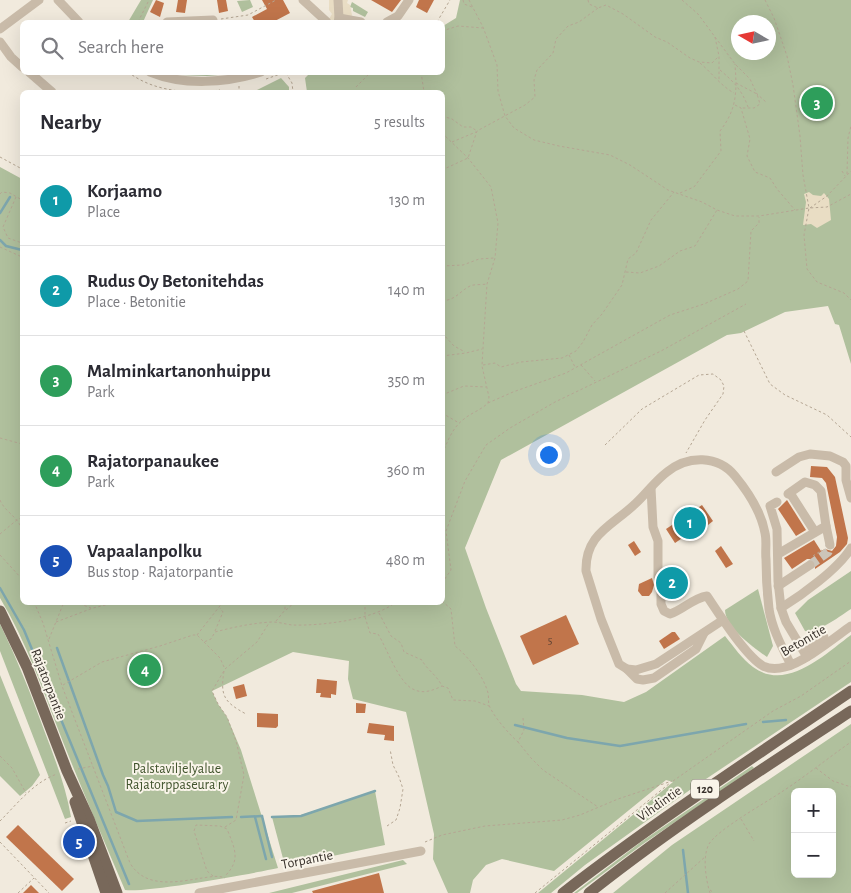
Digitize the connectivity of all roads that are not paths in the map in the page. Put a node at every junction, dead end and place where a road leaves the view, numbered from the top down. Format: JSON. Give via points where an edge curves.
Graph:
{"nodes":[{"id":1,"x":38,"y":0,"type":"edge"},
{"id":2,"x":58,"y":0,"type":"edge"},
{"id":3,"x":304,"y":0,"type":"edge"},
{"id":4,"x":338,"y":0,"type":"edge"},
{"id":5,"x":409,"y":0,"type":"edge"},
{"id":6,"x":77,"y":20,"type":"edge"},
{"id":7,"x":325,"y":20,"type":"edge"},
{"id":8,"x":339,"y":20,"type":"edge"},
{"id":9,"x":391,"y":20,"type":"edge"},
{"id":10,"x":0,"y":29,"type":"edge"},
{"id":11,"x":0,"y":42,"type":"edge"},
{"id":12,"x":20,"y":65,"type":"edge"},
{"id":13,"x":32,"y":75,"type":"edge"},
{"id":14,"x":161,"y":75,"type":"edge"},
{"id":15,"x":250,"y":75,"type":"edge"},
{"id":16,"x":50,"y":90,"type":"edge"},
{"id":17,"x":776,"y":472,"type":"dead end"},
{"id":18,"x":651,"y":488,"type":"junction"},
{"id":19,"x":851,"y":498,"type":"edge"},
{"id":20,"x":777,"y":502,"type":"dead end"},
{"id":21,"x":826,"y":526,"type":"junction"},
{"id":22,"x":813,"y":533,"type":"junction"},
{"id":23,"x":830,"y":546,"type":"dead end"},
{"id":24,"x":851,"y":548,"type":"edge"},
{"id":25,"x":778,"y":554,"type":"junction"},
{"id":26,"x":809,"y":562,"type":"tunnel mouth"},
{"id":27,"x":778,"y":586,"type":"junction"},
{"id":28,"x":781,"y":608,"type":"junction"},
{"id":29,"x":0,"y":611,"type":"edge"},
{"id":30,"x":851,"y":619,"type":"edge"},
{"id":31,"x":724,"y":622,"type":"junction"},
{"id":32,"x":851,"y":626,"type":"edge"},
{"id":33,"x":704,"y":633,"type":"junction"},
{"id":34,"x":802,"y":648,"type":"junction"},
{"id":35,"x":807,"y":657,"type":"junction"},
{"id":36,"x":791,"y":665,"type":"junction"},
{"id":37,"x":627,"y":669,"type":"junction"},
{"id":38,"x":851,"y":691,"type":"edge"},
{"id":39,"x":851,"y":711,"type":"edge"},
{"id":40,"x":72,"y":770,"type":"junction"},
{"id":41,"x":420,"y":851,"type":"road end"},
{"id":42,"x":106,"y":893,"type":"edge"},
{"id":43,"x":117,"y":893,"type":"edge"},
{"id":44,"x":199,"y":893,"type":"edge"},
{"id":45,"x":563,"y":893,"type":"edge"},
{"id":46,"x":589,"y":893,"type":"edge"}],
"edges":[{"from":1,"to":10,"type":"street"},
{"from":2,"to":6,"type":"street"},
{"from":3,"to":7,"type":"street"},
{"from":4,"to":8,"type":"street"},
{"from":5,"to":9,"type":"street"},
{"from":11,"to":12,"type":"street"},
{"from":13,"to":16,"type":"street"},
{"from":14,"to":15,"type":"street","via":[[200,81]]},
{"from":17,"to":19,"type":"street","via":[[799,457],[810,454],[830,456],[846,466]]},
{"from":18,"to":31,"type":"street","name":"Betonitie","via":[[664,611],[670,614],[707,596]]},
{"from":18,"to":36,"type":"street","via":[[668,471],[692,460],[716,462],[734,474],[752,499],[766,534],[770,610],[774,629]]},
{"from":18,"to":37,"type":"street","via":[[601,531],[589,548],[586,563],[601,618],[619,664]]},
{"from":20,"to":25,"type":"street","via":[[770,506],[777,530]]},
{"from":21,"to":22,"type":"street"},
{"from":21,"to":22,"type":"street","via":[[821,491],[805,482],[789,493]]},
{"from":21,"to":23,"type":"street"},
{"from":22,"to":25,"type":"street"},
{"from":24,"to":28,"type":"street","via":[[841,561]]},
{"from":25,"to":27,"type":"street"},
{"from":26,"to":27,"type":"street"},
{"from":27,"to":28,"type":"street"},
{"from":28,"to":34,"type":"street"},
{"from":29,"to":40,"type":"main road","name":"Rajatorpantie"},
{"from":30,"to":34,"type":"street","via":[[809,648]]},
{"from":31,"to":33,"type":"street"},
{"from":31,"to":36,"type":"street","name":"Betonitie","via":[[753,658],[764,666],[775,669]]},
{"from":32,"to":35,"type":"street","name":"Betonitie"},
{"from":33,"to":37,"type":"street","via":[[656,664],[636,670]]},
{"from":33,"to":37,"type":"street","via":[[696,649],[654,678],[637,679]]},
{"from":34,"to":35,"type":"street"},
{"from":35,"to":36,"type":"street","name":"Betonitie"},
{"from":38,"to":45,"type":"main road","name":"Vihdintie","number":"120","via":[[636,837]]},
{"from":39,"to":46,"type":"main road","number":"120"},
{"from":40,"to":42,"type":"main road","name":"Rajatorpantie","via":[[78,815]]},
{"from":40,"to":43,"type":"main road","name":"Rajatorpantie"},
{"from":41,"to":44,"type":"street","name":"Torpantie"}]}
